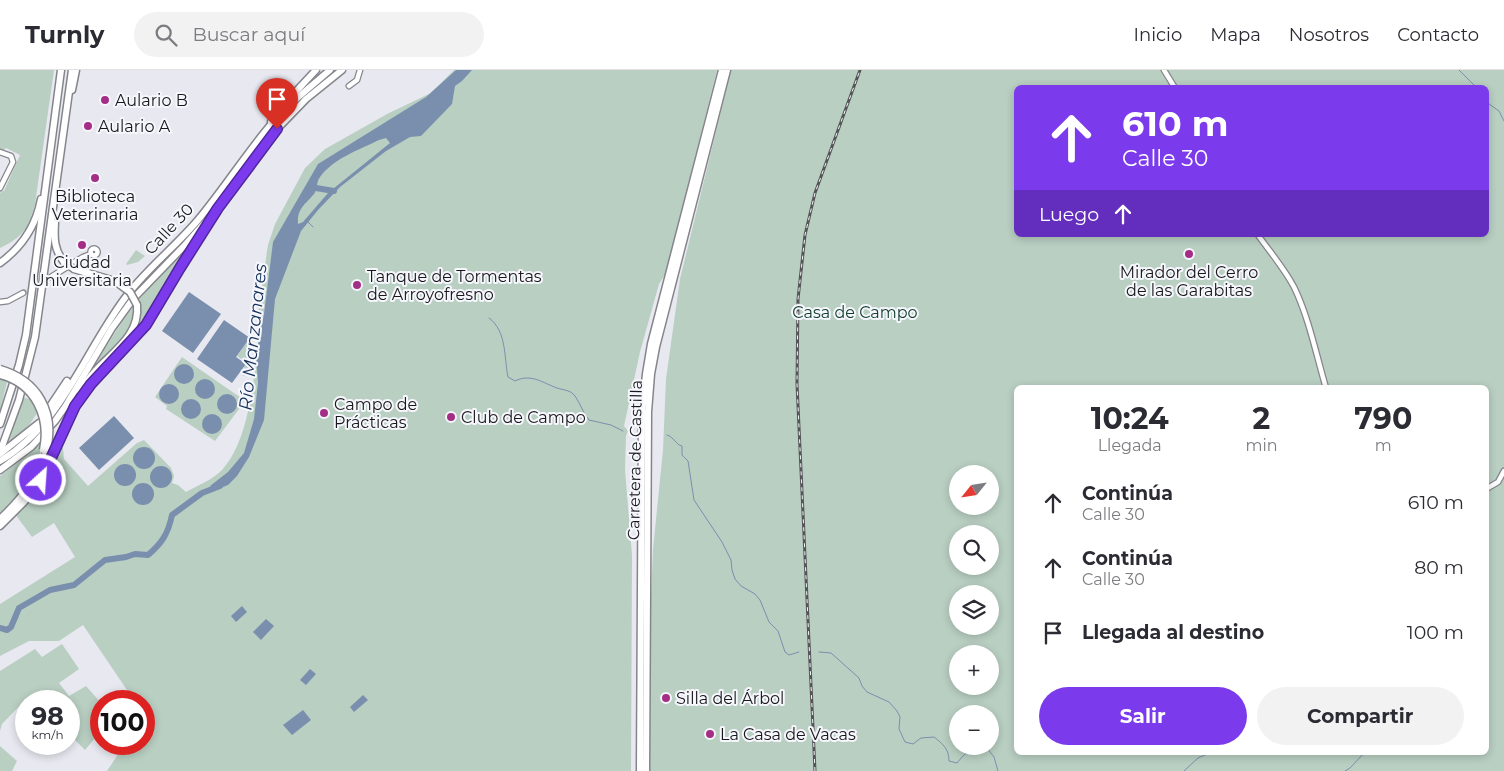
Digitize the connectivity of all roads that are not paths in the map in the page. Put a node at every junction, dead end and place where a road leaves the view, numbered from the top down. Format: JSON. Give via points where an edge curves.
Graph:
{"nodes":[{"id":1,"x":61,"y":70,"type":"edge"},
{"id":2,"x":72,"y":70,"type":"edge"},
{"id":3,"x":76,"y":70,"type":"edge"},
{"id":4,"x":316,"y":70,"type":"edge"},
{"id":5,"x":330,"y":70,"type":"edge"},
{"id":6,"x":342,"y":70,"type":"edge"},
{"id":7,"x":360,"y":70,"type":"edge"},
{"id":8,"x":722,"y":70,"type":"edge"},
{"id":9,"x":727,"y":70,"type":"edge"},
{"id":10,"x":1164,"y":70,"type":"edge"},
{"id":11,"x":1173,"y":85,"type":"edge"},
{"id":12,"x":349,"y":86,"type":"dead end"},
{"id":13,"x":68,"y":98,"type":"junction"},
{"id":14,"x":270,"y":126,"type":"junction"},
{"id":15,"x":282,"y":130,"type":"dead end"},
{"id":16,"x":52,"y":144,"type":"junction"},
{"id":17,"x":0,"y":152,"type":"edge"},
{"id":18,"x":256,"y":155,"type":"junction"},
{"id":19,"x":0,"y":188,"type":"edge"},
{"id":20,"x":56,"y":189,"type":"junction"},
{"id":21,"x":218,"y":208,"type":"junction"},
{"id":22,"x":1259,"y":237,"type":"edge"},
{"id":23,"x":91,"y":254,"type":"dead end"},
{"id":24,"x":0,"y":263,"type":"edge"},
{"id":25,"x":51,"y":277,"type":"tunnel mouth"},
{"id":26,"x":23,"y":292,"type":"tunnel mouth"},
{"id":27,"x":0,"y":302,"type":"edge"},
{"id":28,"x":117,"y":308,"type":"junction"},
{"id":29,"x":0,"y":369,"type":"edge"},
{"id":30,"x":0,"y":375,"type":"edge"},
{"id":31,"x":1325,"y":385,"type":"edge"},
{"id":32,"x":65,"y":407,"type":"junction"},
{"id":33,"x":645,"y":413,"type":"junction"},
{"id":34,"x":0,"y":424,"type":"edge"},
{"id":35,"x":644,"y":447,"type":"junction"},
{"id":36,"x":45,"y":450,"type":"junction"},
{"id":37,"x":1,"y":452,"type":"edge"},
{"id":38,"x":0,"y":460,"type":"edge"},
{"id":39,"x":0,"y":470,"type":"edge"},
{"id":40,"x":1504,"y":471,"type":"edge"},
{"id":41,"x":1489,"y":487,"type":"edge"},
{"id":42,"x":0,"y":519,"type":"edge"},
{"id":43,"x":0,"y":526,"type":"edge"},
{"id":44,"x":640,"y":771,"type":"edge"},
{"id":45,"x":646,"y":771,"type":"edge"}],
"edges":[{"from":1,"to":16,"type":"highway"},
{"from":2,"to":13,"type":"highway"},
{"from":3,"to":13,"type":"highway","via":[[74,88]]},
{"from":4,"to":14,"type":"highway","via":[[275,114]]},
{"from":5,"to":14,"type":"highway","name":"Calle 30"},
{"from":6,"to":18,"type":"highway","via":[[291,114]]},
{"from":7,"to":12,"type":"street","via":[[357,80]]},
{"from":8,"to":33,"type":"highway","name":"Carretera de Castilla","via":[[651,344]]},
{"from":9,"to":33,"type":"highway","name":"Carretera de Castilla","via":[[656,347]]},
{"from":10,"to":11,"type":"street"},
{"from":13,"to":20,"type":"highway"},
{"from":14,"to":28,"type":"highway","name":"Calle 30","via":[[199,218]]},
{"from":15,"to":18,"type":"highway"},
{"from":16,"to":24,"type":"highway","via":[[35,219],[20,245]]},
{"from":16,"to":34,"type":"highway","via":[[30,311],[19,366]]},
{"from":17,"to":19,"type":"street","via":[[13,158]]},
{"from":18,"to":21,"type":"highway","name":"Calle 30"},
{"from":20,"to":32,"type":"highway","bridge":true,"via":[[55,244],[59,256],[74,269],[115,281],[130,292],[137,305],[137,320],[130,335]]},
{"from":20,"to":37,"type":"highway","via":[[36,337]]},
{"from":21,"to":32,"type":"highway","name":"Calle 30","via":[[133,299]]},
{"from":21,"to":43,"type":"highway","via":[[146,325],[75,406],[35,489]]},
{"from":22,"to":31,"type":"street","via":[[1294,287]]},
{"from":23,"to":25,"type":"street"},
{"from":26,"to":27,"type":"street"},
{"from":28,"to":37,"type":"highway","via":[[39,423]]},
{"from":28,"to":38,"type":"highway","name":"Calle 30","via":[[40,428]]},
{"from":29,"to":36,"type":"highway","bridge":true,"via":[[23,379],[40,398],[46,409],[50,435]]},
{"from":30,"to":36,"type":"highway","bridge":true,"via":[[18,382],[36,400],[43,416]]},
{"from":32,"to":39,"type":"highway","name":"Calle 30","via":[[31,448]]},
{"from":33,"to":35,"type":"highway","name":"Carretera de Castilla"},
{"from":35,"to":44,"type":"highway","name":"Carretera de Castilla"},
{"from":35,"to":45,"type":"highway","name":"Carretera de Castilla"},
{"from":36,"to":42,"type":"highway","via":[[28,483]]},
{"from":40,"to":41,"type":"street","via":[[1498,482]]}]}
